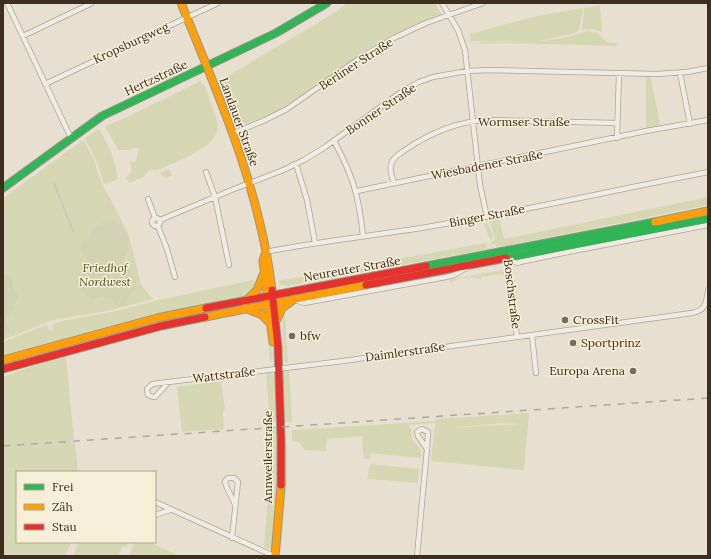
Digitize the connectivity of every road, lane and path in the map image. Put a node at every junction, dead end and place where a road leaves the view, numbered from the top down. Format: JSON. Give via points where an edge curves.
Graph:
{"nodes":[{"id":1,"x":7,"y":3,"type":"edge"},
{"id":2,"x":92,"y":3,"type":"edge"},
{"id":3,"x":181,"y":3,"type":"edge"},
{"id":4,"x":218,"y":3,"type":"edge"},
{"id":5,"x":327,"y":3,"type":"edge"},
{"id":6,"x":442,"y":3,"type":"edge"},
{"id":7,"x":483,"y":3,"type":"edge"},
{"id":8,"x":450,"y":14,"type":"junction"},
{"id":9,"x":187,"y":17,"type":"junction"},
{"id":10,"x":22,"y":36,"type":"junction"},
{"id":11,"x":206,"y":67,"type":"junction"},
{"id":12,"x":708,"y":68,"type":"edge"},
{"id":13,"x":467,"y":71,"type":"junction"},
{"id":14,"x":619,"y":73,"type":"junction"},
{"id":15,"x":680,"y":73,"type":"junction"},
{"id":16,"x":45,"y":84,"type":"junction"},
{"id":17,"x":708,"y":120,"type":"edge"},
{"id":18,"x":473,"y":121,"type":"junction"},
{"id":19,"x":617,"y":123,"type":"junction"},
{"id":20,"x":690,"y":124,"type":"junction"},
{"id":21,"x":233,"y":133,"type":"junction"},
{"id":22,"x":71,"y":138,"type":"junction"},
{"id":23,"x":617,"y":138,"type":"junction"},
{"id":24,"x":334,"y":141,"type":"junction"},
{"id":25,"x":296,"y":164,"type":"junction"},
{"id":26,"x":478,"y":166,"type":"junction"},
{"id":27,"x":206,"y":172,"type":"dead end"},
{"id":28,"x":708,"y":172,"type":"edge"},
{"id":29,"x":249,"y":183,"type":"junction"},
{"id":30,"x":394,"y":184,"type":"junction"},
{"id":31,"x":3,"y":188,"type":"edge"},
{"id":32,"x":356,"y":191,"type":"junction"},
{"id":33,"x":215,"y":197,"type":"junction"},
{"id":34,"x":148,"y":199,"type":"dead end"},
{"id":35,"x":708,"y":211,"type":"edge"},
{"id":36,"x":487,"y":217,"type":"junction"},
{"id":37,"x":155,"y":218,"type":"junction"},
{"id":38,"x":708,"y":219,"type":"edge"},
{"id":39,"x":160,"y":220,"type":"junction"},
{"id":40,"x":708,"y":225,"type":"edge"},
{"id":41,"x":158,"y":226,"type":"junction"},
{"id":42,"x":363,"y":236,"type":"junction"},
{"id":43,"x":316,"y":243,"type":"junction"},
{"id":44,"x":265,"y":252,"type":"junction"},
{"id":45,"x":507,"y":255,"type":"junction"},
{"id":46,"x":229,"y":265,"type":"dead end"},
{"id":47,"x":471,"y":266,"type":"junction"},
{"id":48,"x":264,"y":271,"type":"junction"},
{"id":49,"x":271,"y":276,"type":"junction"},
{"id":50,"x":175,"y":277,"type":"dead end"},
{"id":51,"x":708,"y":290,"type":"edge"},
{"id":52,"x":290,"y":291,"type":"junction"},
{"id":53,"x":270,"y":295,"type":"junction"},
{"id":54,"x":248,"y":299,"type":"junction"},
{"id":55,"x":294,"y":299,"type":"junction"},
{"id":56,"x":271,"y":303,"type":"junction"},
{"id":57,"x":245,"y":308,"type":"junction"},
{"id":58,"x":273,"y":322,"type":"junction"},
{"id":59,"x":532,"y":336,"type":"junction"},
{"id":60,"x":517,"y":337,"type":"junction"},
{"id":61,"x":3,"y":360,"type":"edge"},
{"id":62,"x":278,"y":368,"type":"junction"},
{"id":63,"x":3,"y":369,"type":"edge"},
{"id":64,"x":536,"y":373,"type":"dead end"},
{"id":65,"x":169,"y":382,"type":"junction"},
{"id":66,"x":427,"y":449,"type":"dead end"},
{"id":67,"x":156,"y":503,"type":"edge"},
{"id":68,"x":236,"y":505,"type":"junction"},
{"id":69,"x":170,"y":510,"type":"junction"},
{"id":70,"x":156,"y":515,"type":"edge"},
{"id":71,"x":232,"y":538,"type":"junction"},
{"id":72,"x":274,"y":556,"type":"edge"},
{"id":73,"x":417,"y":556,"type":"edge"}],
"edges":[{"from":1,"to":10,"type":"street"},
{"from":2,"to":10,"type":"street"},
{"from":3,"to":9,"type":"main road","name":"Landauer Straße"},
{"from":4,"to":9,"type":"street","name":"Kropsburgweg"},
{"from":5,"to":11,"type":"main road","name":"Hertzstraße","via":[[276,33]]},
{"from":6,"to":8,"type":"street"},
{"from":7,"to":8,"type":"street","name":"Berliner Straße"},
{"from":8,"to":13,"type":"street","via":[[462,40]]},
{"from":8,"to":21,"type":"street","name":"Berliner Straße","via":[[390,41],[360,58],[287,109]]},
{"from":9,"to":11,"type":"main road","name":"Landauer Straße"},
{"from":9,"to":16,"type":"street","name":"Kropsburgweg"},
{"from":10,"to":16,"type":"street"},
{"from":11,"to":21,"type":"main road","name":"Landauer Straße"},
{"from":11,"to":22,"type":"main road","name":"Hertzstraße","via":[[102,116]]},
{"from":12,"to":15,"type":"street","name":"Bonner Straße"},
{"from":13,"to":14,"type":"street","name":"Bonner Straße"},
{"from":13,"to":18,"type":"street"},
{"from":13,"to":24,"type":"street","name":"Bonner Straße","via":[[437,76],[412,86]]},
{"from":14,"to":15,"type":"street","name":"Bonner Straße"},
{"from":14,"to":19,"type":"street"},
{"from":15,"to":20,"type":"street"},
{"from":16,"to":22,"type":"street"},
{"from":17,"to":20,"type":"street","name":"Wiesbadener Straße"},
{"from":18,"to":19,"type":"street","name":"Wormser Straße"},
{"from":18,"to":26,"type":"street"},
{"from":18,"to":30,"type":"street","name":"Wormser Straße","via":[[418,141],[396,158],[391,166]]},
{"from":19,"to":23,"type":"street"},
{"from":20,"to":23,"type":"street","name":"Wiesbadener Straße"},
{"from":21,"to":29,"type":"main road","name":"Landauer Straße"},
{"from":22,"to":31,"type":"main road","name":"Hertzstraße"},
{"from":23,"to":26,"type":"street","name":"Wiesbadener Straße"},
{"from":24,"to":25,"type":"street","name":"Bonner Straße"},
{"from":24,"to":32,"type":"street","via":[[350,172]]},
{"from":25,"to":29,"type":"street","name":"Bonner Straße"},
{"from":25,"to":43,"type":"street"},
{"from":26,"to":30,"type":"street","name":"Wiesbadener Straße"},
{"from":26,"to":36,"type":"street"},
{"from":27,"to":33,"type":"street"},
{"from":28,"to":36,"type":"street","name":"Binger Straße"},
{"from":29,"to":33,"type":"street","name":"Bonner Straße"},
{"from":29,"to":44,"type":"main road","name":"Landauer Straße"},
{"from":30,"to":32,"type":"street","name":"Wiesbadener Straße"},
{"from":32,"to":42,"type":"street"},
{"from":33,"to":39,"type":"street","name":"Bonner Straße"},
{"from":33,"to":46,"type":"street"},
{"from":34,"to":37,"type":"street"},
{"from":35,"to":45,"type":"main road","name":"Neureuter Straße"},
{"from":36,"to":42,"type":"street","name":"Binger Straße"},
{"from":37,"to":39,"type":"street"},
{"from":37,"to":41,"type":"street","via":[[153,224]]},
{"from":38,"to":45,"type":"main road","name":"Neureuter Straße"},
{"from":39,"to":41,"type":"street"},
{"from":40,"to":45,"type":"street","name":"Neureuter Straße","via":[[517,263]]},
{"from":41,"to":50,"type":"street"},
{"from":42,"to":43,"type":"street","name":"Binger Straße"},
{"from":43,"to":44,"type":"street","name":"Binger Straße"},
{"from":44,"to":48,"type":"main road","name":"Landauer Straße"},
{"from":44,"to":49,"type":"main road","name":"Landauer Straße"},
{"from":45,"to":47,"type":"main road","name":"Neureuter Straße"},
{"from":45,"to":52,"type":"main road","name":"Neureuter Straße"},
{"from":45,"to":60,"type":"street","name":"Boschstraße"},
{"from":47,"to":55,"type":"main road","name":"Neureuter Straße"},
{"from":47,"to":55,"type":"street","name":"Neureuter Straße","via":[[454,276],[318,301],[304,303]]},
{"from":48,"to":53,"type":"main road","name":"Landauer Straße"},
{"from":48,"to":54,"type":"main road","via":[[258,288]]},
{"from":49,"to":52,"type":"main road","via":[[276,286]]},
{"from":49,"to":53,"type":"main road","name":"Landauer Straße"},
{"from":51,"to":59,"type":"street","name":"Daimlerstraße","via":[[704,307],[698,312]]},
{"from":52,"to":53,"type":"main road","name":"Neureuter Straße"},
{"from":53,"to":54,"type":"main road","name":"Neureuter Straße"},
{"from":53,"to":56,"type":"main road","name":"Annweilerstraße"},
{"from":54,"to":61,"type":"main road","name":"Neureuter Straße","via":[[157,318]]},
{"from":55,"to":56,"type":"main road","name":"Neureuter Straße"},
{"from":55,"to":58,"type":"main road","via":[[282,308]]},
{"from":56,"to":57,"type":"main road","name":"Neureuter Straße"},
{"from":56,"to":58,"type":"main road","name":"Annweilerstraße"},
{"from":57,"to":58,"type":"main road","via":[[263,314]]},
{"from":57,"to":63,"type":"main road","name":"Neureuter Straße","via":[[162,326]]},
{"from":58,"to":62,"type":"main road","name":"Annweilerstraße"},
{"from":59,"to":60,"type":"street","name":"Daimlerstraße"},
{"from":59,"to":64,"type":"street"},
{"from":60,"to":62,"type":"street","name":"Daimlerstraße"},
{"from":62,"to":65,"type":"street","name":"Wattstraße"},
{"from":62,"to":72,"type":"main road","name":"Annweilerstraße","via":[[281,488]]},
{"from":65,"to":65,"type":"street","name":"Wattstraße","via":[[150,385],[146,389],[148,395],[157,396]]},
{"from":66,"to":73,"type":"street"},
{"from":67,"to":69,"type":"street"},
{"from":68,"to":68,"type":"street","via":[[238,482],[234,478],[228,478],[226,486]]},
{"from":68,"to":71,"type":"street"},
{"from":69,"to":70,"type":"street"},
{"from":69,"to":71,"type":"street"},
{"from":71,"to":72,"type":"street"}]}
